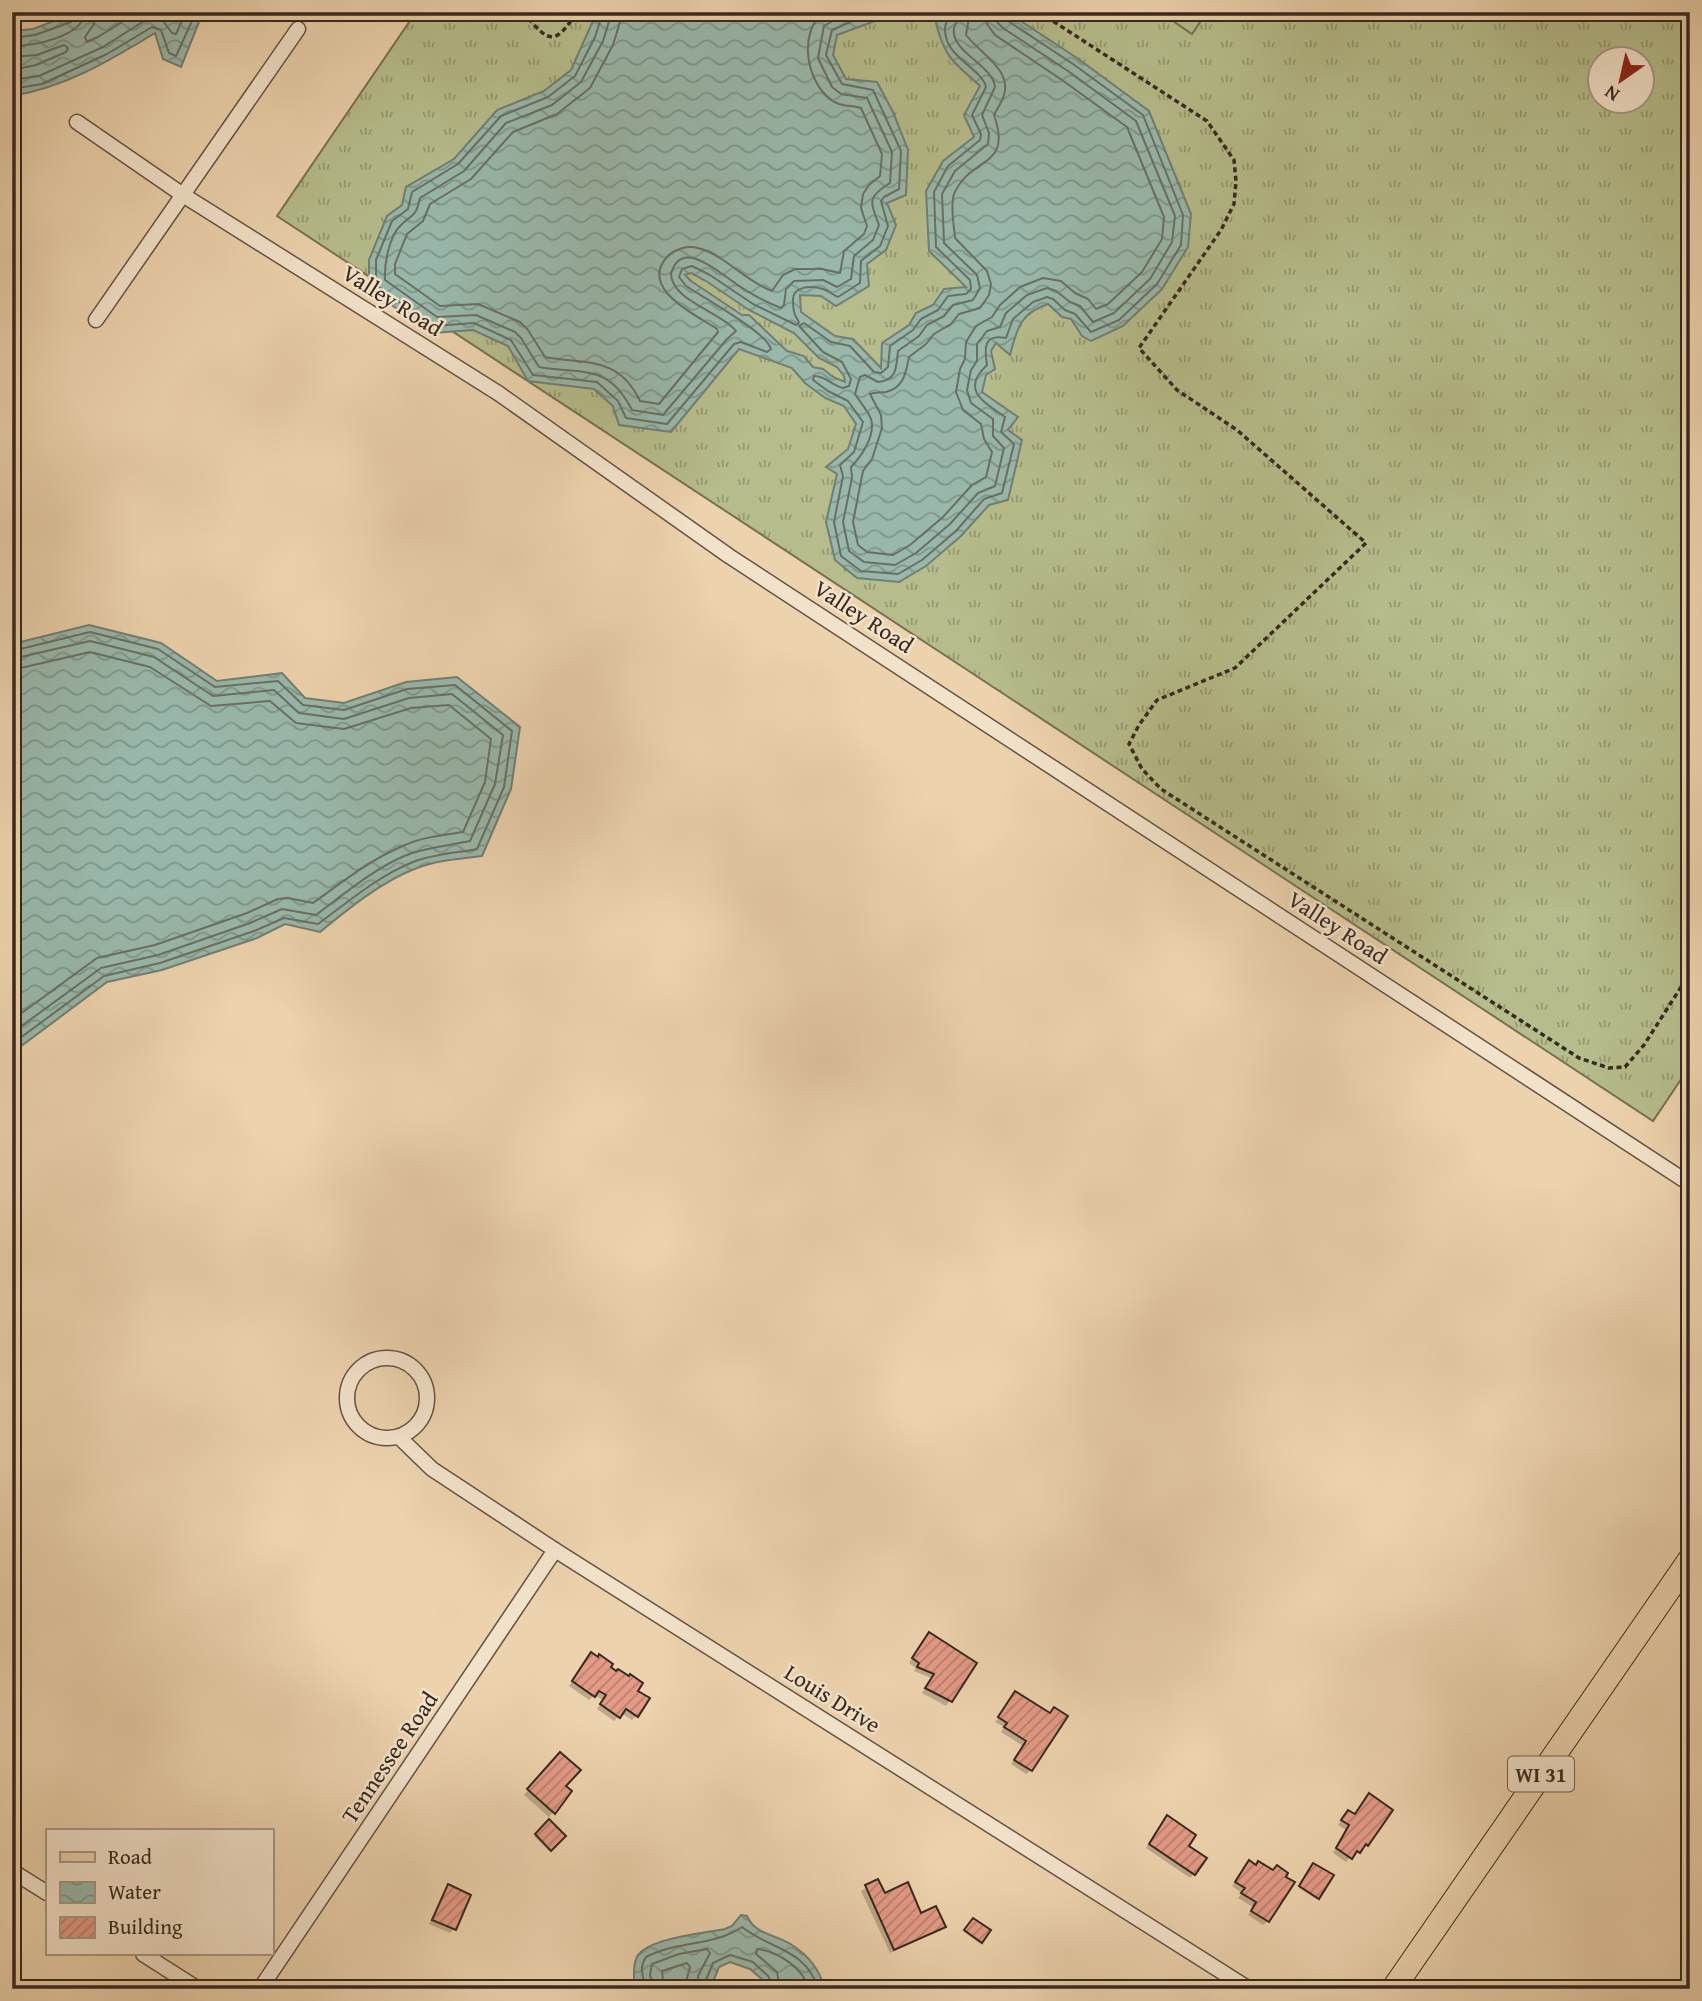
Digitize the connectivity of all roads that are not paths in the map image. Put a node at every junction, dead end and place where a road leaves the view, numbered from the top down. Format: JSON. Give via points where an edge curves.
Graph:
{"nodes":[{"id":1,"x":298,"y":29,"type":"dead end"},
{"id":2,"x":77,"y":122,"type":"dead end"},
{"id":3,"x":183,"y":195,"type":"junction"},
{"id":4,"x":96,"y":320,"type":"dead end"},
{"id":5,"x":1690,"y":1184,"type":"edge"},
{"id":6,"x":399,"y":1437,"type":"junction"},
{"id":7,"x":555,"y":1550,"type":"junction"},
{"id":8,"x":1690,"y":1559,"type":"edge"},
{"id":9,"x":12,"y":1871,"type":"edge"},
{"id":10,"x":46,"y":1892,"type":"edge"},
{"id":11,"x":145,"y":1955,"type":"edge"},
{"id":12,"x":198,"y":1989,"type":"edge"},
{"id":13,"x":260,"y":1989,"type":"edge"},
{"id":14,"x":1250,"y":1989,"type":"edge"},
{"id":15,"x":1393,"y":1989,"type":"edge"}],
"edges":[{"from":1,"to":3,"type":"street"},
{"from":2,"to":3,"type":"street","name":"Valley Road"},
{"from":3,"to":4,"type":"street"},
{"from":3,"to":5,"type":"street","name":"Valley Road","via":[[498,393],[729,556]]},
{"from":6,"to":6,"type":"street","via":[[421,1420],[427,1393],[423,1380],[402,1361],[375,1360],[353,1376],[347,1401],[350,1413],[375,1437]]},
{"from":6,"to":7,"type":"street","name":"Louis Drive","via":[[432,1469]]},
{"from":7,"to":13,"type":"street","name":"Tennessee Road"},
{"from":7,"to":14,"type":"street","name":"Louis Drive"},
{"from":8,"to":15,"type":"main road","number":"WI 31"},
{"from":9,"to":10,"type":"street"},
{"from":11,"to":12,"type":"street"}]}
